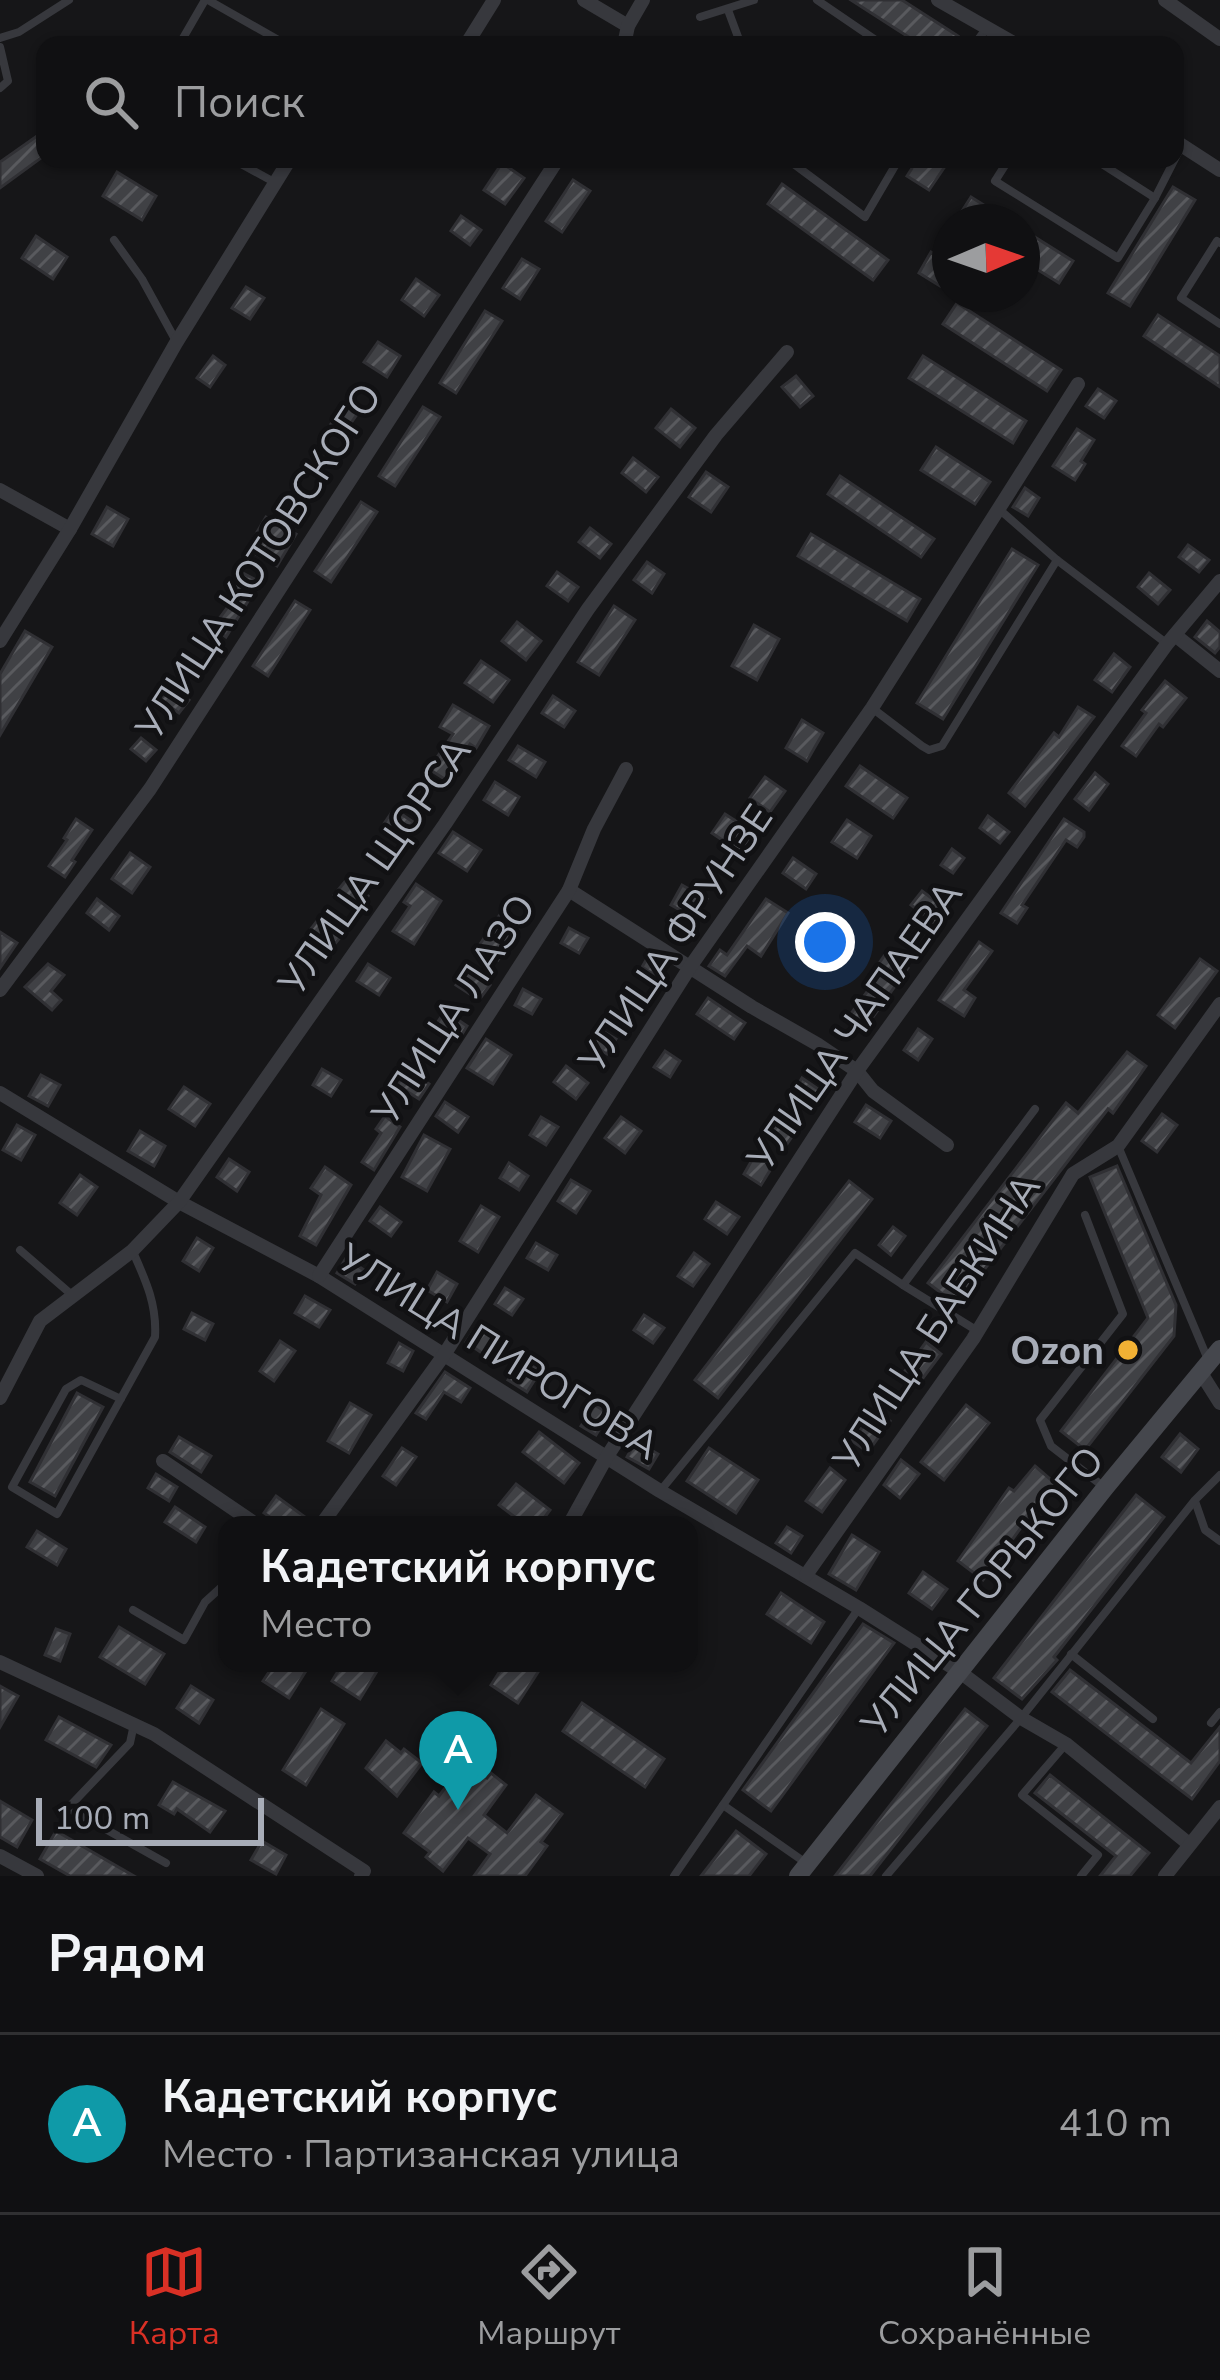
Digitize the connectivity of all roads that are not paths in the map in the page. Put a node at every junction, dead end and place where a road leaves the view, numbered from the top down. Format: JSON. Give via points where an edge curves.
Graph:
{"nodes":[{"id":1,"x":69,"y":0,"type":"edge"},
{"id":2,"x":207,"y":0,"type":"edge"},
{"id":3,"x":494,"y":0,"type":"edge"},
{"id":4,"x":584,"y":0,"type":"edge"},
{"id":5,"x":643,"y":0,"type":"edge"},
{"id":6,"x":754,"y":0,"type":"edge"},
{"id":7,"x":817,"y":0,"type":"edge"},
{"id":8,"x":938,"y":0,"type":"edge"},
{"id":9,"x":1165,"y":0,"type":"edge"},
{"id":10,"x":728,"y":10,"type":"junction"},
{"id":11,"x":700,"y":17,"type":"dead end"},
{"id":12,"x":628,"y":26,"type":"junction"},
{"id":13,"x":986,"y":29,"type":"junction"},
{"id":14,"x":185,"y":36,"type":"edge"},
{"id":15,"x":270,"y":36,"type":"edge"},
{"id":16,"x":472,"y":36,"type":"edge"},
{"id":17,"x":626,"y":36,"type":"edge"},
{"id":18,"x":738,"y":36,"type":"edge"},
{"id":19,"x":870,"y":36,"type":"edge"},
{"id":20,"x":981,"y":36,"type":"edge"},
{"id":21,"x":1000,"y":36,"type":"edge"},
{"id":22,"x":1220,"y":39,"type":"edge"},
{"id":23,"x":0,"y":42,"type":"edge"},
{"id":24,"x":0,"y":88,"type":"edge"},
{"id":25,"x":1184,"y":146,"type":"edge"},
{"id":26,"x":248,"y":168,"type":"edge"},
{"id":27,"x":284,"y":168,"type":"edge"},
{"id":28,"x":552,"y":168,"type":"edge"},
{"id":29,"x":799,"y":168,"type":"edge"},
{"id":30,"x":894,"y":168,"type":"edge"},
{"id":31,"x":1003,"y":168,"type":"edge"},
{"id":32,"x":1108,"y":168,"type":"edge"},
{"id":33,"x":1169,"y":168,"type":"edge"},
{"id":34,"x":1220,"y":170,"type":"edge"},
{"id":35,"x":275,"y":183,"type":"junction"},
{"id":36,"x":1156,"y":198,"type":"junction"},
{"id":37,"x":114,"y":240,"type":"dead end"},
{"id":38,"x":1220,"y":243,"type":"edge"},
{"id":39,"x":1220,"y":324,"type":"edge"},
{"id":40,"x":176,"y":343,"type":"junction"},
{"id":41,"x":787,"y":352,"type":"dead end"},
{"id":42,"x":1078,"y":384,"type":"dead end"},
{"id":43,"x":0,"y":490,"type":"edge"},
{"id":44,"x":998,"y":509,"type":"junction"},
{"id":45,"x":70,"y":529,"type":"junction"},
{"id":46,"x":1057,"y":560,"type":"junction"},
{"id":47,"x":1220,"y":581,"type":"edge"},
{"id":48,"x":1171,"y":640,"type":"junction"},
{"id":49,"x":0,"y":641,"type":"edge"},
{"id":50,"x":1220,"y":670,"type":"edge"},
{"id":51,"x":872,"y":708,"type":"junction"},
{"id":52,"x":626,"y":770,"type":"dead end"},
{"id":53,"x":569,"y":890,"type":"junction"},
{"id":54,"x":690,"y":967,"type":"junction"},
{"id":55,"x":0,"y":990,"type":"edge"},
{"id":56,"x":1220,"y":1004,"type":"edge"},
{"id":57,"x":857,"y":1071,"type":"junction"},
{"id":58,"x":0,"y":1093,"type":"edge"},
{"id":59,"x":1035,"y":1109,"type":"dead end"},
{"id":60,"x":946,"y":1144,"type":"dead end"},
{"id":61,"x":1118,"y":1146,"type":"junction"},
{"id":62,"x":179,"y":1202,"type":"junction"},
{"id":63,"x":1084,"y":1215,"type":"dead end"},
{"id":64,"x":20,"y":1250,"type":"dead end"},
{"id":65,"x":132,"y":1251,"type":"junction"},
{"id":66,"x":319,"y":1276,"type":"junction"},
{"id":67,"x":903,"y":1285,"type":"junction"},
{"id":68,"x":72,"y":1294,"type":"junction"},
{"id":69,"x":976,"y":1330,"type":"junction"},
{"id":70,"x":444,"y":1354,"type":"junction"},
{"id":71,"x":1210,"y":1362,"type":"edge"},
{"id":72,"x":0,"y":1398,"type":"edge"},
{"id":73,"x":121,"y":1400,"type":"junction"},
{"id":74,"x":1220,"y":1400,"type":"edge"},
{"id":75,"x":606,"y":1458,"type":"junction"},
{"id":76,"x":163,"y":1461,"type":"dead end"},
{"id":77,"x":1220,"y":1475,"type":"edge"},
{"id":78,"x":1105,"y":1488,"type":"junction"},
{"id":79,"x":660,"y":1491,"type":"junction"},
{"id":80,"x":1195,"y":1500,"type":"junction"},
{"id":81,"x":244,"y":1516,"type":"edge"},
{"id":82,"x":327,"y":1516,"type":"edge"},
{"id":83,"x":574,"y":1516,"type":"edge"},
{"id":84,"x":1220,"y":1541,"type":"edge"},
{"id":85,"x":806,"y":1575,"type":"junction"},
{"id":86,"x":218,"y":1590,"type":"edge"},
{"id":87,"x":859,"y":1608,"type":"junction"},
{"id":88,"x":133,"y":1610,"type":"dead end"},
{"id":89,"x":1072,"y":1654,"type":"junction"},
{"id":90,"x":0,"y":1663,"type":"edge"},
{"id":91,"x":960,"y":1672,"type":"junction"},
{"id":92,"x":1220,"y":1712,"type":"edge"},
{"id":93,"x":1021,"y":1718,"type":"junction"},
{"id":94,"x":1153,"y":1719,"type":"dead end"},
{"id":95,"x":134,"y":1722,"type":"junction"},
{"id":96,"x":1211,"y":1724,"type":"dead end"},
{"id":97,"x":1066,"y":1744,"type":"junction"},
{"id":98,"x":723,"y":1805,"type":"junction"},
{"id":99,"x":1220,"y":1807,"type":"edge"},
{"id":100,"x":1189,"y":1844,"type":"junction"},
{"id":101,"x":0,"y":1856,"type":"edge"},
{"id":102,"x":166,"y":1863,"type":"dead end"},
{"id":103,"x":802,"y":1870,"type":"edge"},
{"id":104,"x":363,"y":1874,"type":"edge"},
{"id":105,"x":37,"y":1876,"type":"edge"},
{"id":106,"x":674,"y":1876,"type":"edge"},
{"id":107,"x":886,"y":1876,"type":"edge"},
{"id":108,"x":1081,"y":1876,"type":"edge"},
{"id":109,"x":1166,"y":1876,"type":"edge"}],
"edges":[{"from":1,"to":23,"type":"lane"},
{"from":2,"to":14,"type":"lane"},
{"from":2,"to":15,"type":"lane"},
{"from":3,"to":16,"type":"street"},
{"from":4,"to":12,"type":"street"},
{"from":5,"to":12,"type":"street"},
{"from":6,"to":10,"type":"lane"},
{"from":7,"to":19,"type":"lane"},
{"from":8,"to":13,"type":"street"},
{"from":9,"to":22,"type":"street"},
{"from":10,"to":11,"type":"lane"},
{"from":10,"to":18,"type":"lane"},
{"from":12,"to":17,"type":"street"},
{"from":13,"to":20,"type":"lane"},
{"from":13,"to":21,"type":"street"},
{"from":23,"to":24,"type":"lane","via":[[8,81]]},
{"from":25,"to":34,"type":"street"},
{"from":26,"to":35,"type":"lane"},
{"from":27,"to":35,"type":"street"},
{"from":28,"to":55,"type":"street","name":"УЛИЦА КОТОВСКОГО","via":[[150,789]]},
{"from":29,"to":30,"type":"lane","via":[[865,217]]},
{"from":31,"to":36,"type":"lane","via":[[995,181],[1118,258]]},
{"from":32,"to":36,"type":"lane"},
{"from":33,"to":36,"type":"lane"},
{"from":35,"to":40,"type":"street"},
{"from":37,"to":40,"type":"lane"},
{"from":38,"to":39,"type":"lane","via":[[1181,298]]},
{"from":40,"to":45,"type":"street"},
{"from":41,"to":62,"type":"street","name":"УЛИЦА ЩОРСА","via":[[588,609]]},
{"from":42,"to":44,"type":"street","name":"УЛИЦА ФРУНЗЕ"},
{"from":43,"to":45,"type":"street"},
{"from":44,"to":46,"type":"lane"},
{"from":44,"to":51,"type":"street","name":"УЛИЦА ФРУНЗЕ"},
{"from":45,"to":49,"type":"street"},
{"from":46,"to":48,"type":"lane"},
{"from":46,"to":51,"type":"lane","via":[[942,746],[929,750]]},
{"from":47,"to":48,"type":"street","name":"УЛИЦА ЧАПАЕВА"},
{"from":48,"to":50,"type":"street"},
{"from":48,"to":57,"type":"street","name":"УЛИЦА ЧАПАЕВА"},
{"from":51,"to":54,"type":"street","name":"УЛИЦА ФРУНЗЕ"},
{"from":52,"to":53,"type":"street","name":"УЛИЦА ЛАЗО"},
{"from":53,"to":54,"type":"street"},
{"from":53,"to":66,"type":"street","name":"УЛИЦА ЛАЗО"},
{"from":54,"to":57,"type":"street"},
{"from":54,"to":70,"type":"street","name":"УЛИЦА ФРУНЗЕ"},
{"from":56,"to":61,"type":"street","name":"УЛИЦА БАБКИНА"},
{"from":57,"to":60,"type":"street"},
{"from":57,"to":75,"type":"street","name":"УЛИЦА ЧАПАЕВА"},
{"from":58,"to":62,"type":"street","name":"УЛИЦА ПИРОГОВА"},
{"from":59,"to":67,"type":"lane"},
{"from":61,"to":69,"type":"street","name":"УЛИЦА БАБКИНА","via":[[1072,1174]]},
{"from":61,"to":71,"type":"lane"},
{"from":62,"to":65,"type":"street","name":"УЛИЦА ЩОРСА"},
{"from":62,"to":66,"type":"street","name":"УЛИЦА ПИРОГОВА"},
{"from":63,"to":78,"type":"lane","via":[[1123,1314],[1040,1420],[1051,1447]]},
{"from":64,"to":68,"type":"lane"},
{"from":65,"to":68,"type":"street","name":"УЛИЦА ЩОРСА"},
{"from":65,"to":73,"type":"lane","via":[[156,1314],[155,1337]]},
{"from":66,"to":70,"type":"street","name":"УЛИЦА ПИРОГОВА"},
{"from":67,"to":69,"type":"lane"},
{"from":67,"to":79,"type":"lane","via":[[855,1253]]},
{"from":68,"to":72,"type":"street","name":"УЛИЦА ЩОРСА","via":[[40,1321]]},
{"from":69,"to":85,"type":"street","name":"УЛИЦА БАБКИНА"},
{"from":70,"to":75,"type":"street","name":"УЛИЦА ПИРОГОВА"},
{"from":70,"to":82,"type":"street","name":"УЛИЦА ФРУНЗЕ"},
{"from":71,"to":74,"type":"street"},
{"from":71,"to":78,"type":"street","name":"УЛИЦА ГОРЬКОГО"},
{"from":73,"to":73,"type":"lane","via":[[57,1514],[11,1487],[66,1389],[81,1380]]},
{"from":75,"to":79,"type":"street","name":"УЛИЦА ПИРОГОВА"},
{"from":75,"to":83,"type":"street","name":"УЛИЦА ЧАПАЕВА"},
{"from":76,"to":81,"type":"street"},
{"from":77,"to":80,"type":"lane"},
{"from":78,"to":91,"type":"street","name":"УЛИЦА ГОРЬКОГО"},
{"from":79,"to":85,"type":"street","name":"УЛИЦА ПИРОГОВА"},
{"from":80,"to":84,"type":"lane","via":[[1205,1530]]},
{"from":80,"to":89,"type":"lane"},
{"from":85,"to":87,"type":"street","name":"УЛИЦА ПИРОГОВА"},
{"from":86,"to":88,"type":"lane","via":[[184,1640]]},
{"from":87,"to":91,"type":"street","name":"УЛИЦА ПИРОГОВА"},
{"from":87,"to":98,"type":"lane"},
{"from":89,"to":93,"type":"lane"},
{"from":89,"to":94,"type":"lane"},
{"from":90,"to":95,"type":"street"},
{"from":91,"to":93,"type":"street","name":"УЛИЦА ПИРОГОВА"},
{"from":91,"to":103,"type":"street","name":"УЛИЦА ГОРЬКОГО"},
{"from":92,"to":96,"type":"lane"},
{"from":93,"to":97,"type":"street","name":"УЛИЦА ПИРОГОВА"},
{"from":93,"to":107,"type":"lane"},
{"from":95,"to":102,"type":"lane","via":[[130,1743],[68,1808]]},
{"from":95,"to":104,"type":"street"},
{"from":97,"to":100,"type":"street","name":"УЛИЦА ПИРОГОВА"},
{"from":97,"to":108,"type":"lane","via":[[1022,1795],[1097,1855]]},
{"from":98,"to":103,"type":"lane"},
{"from":98,"to":106,"type":"lane"},
{"from":99,"to":100,"type":"street"},
{"from":100,"to":109,"type":"street"},
{"from":101,"to":105,"type":"street"}]}
